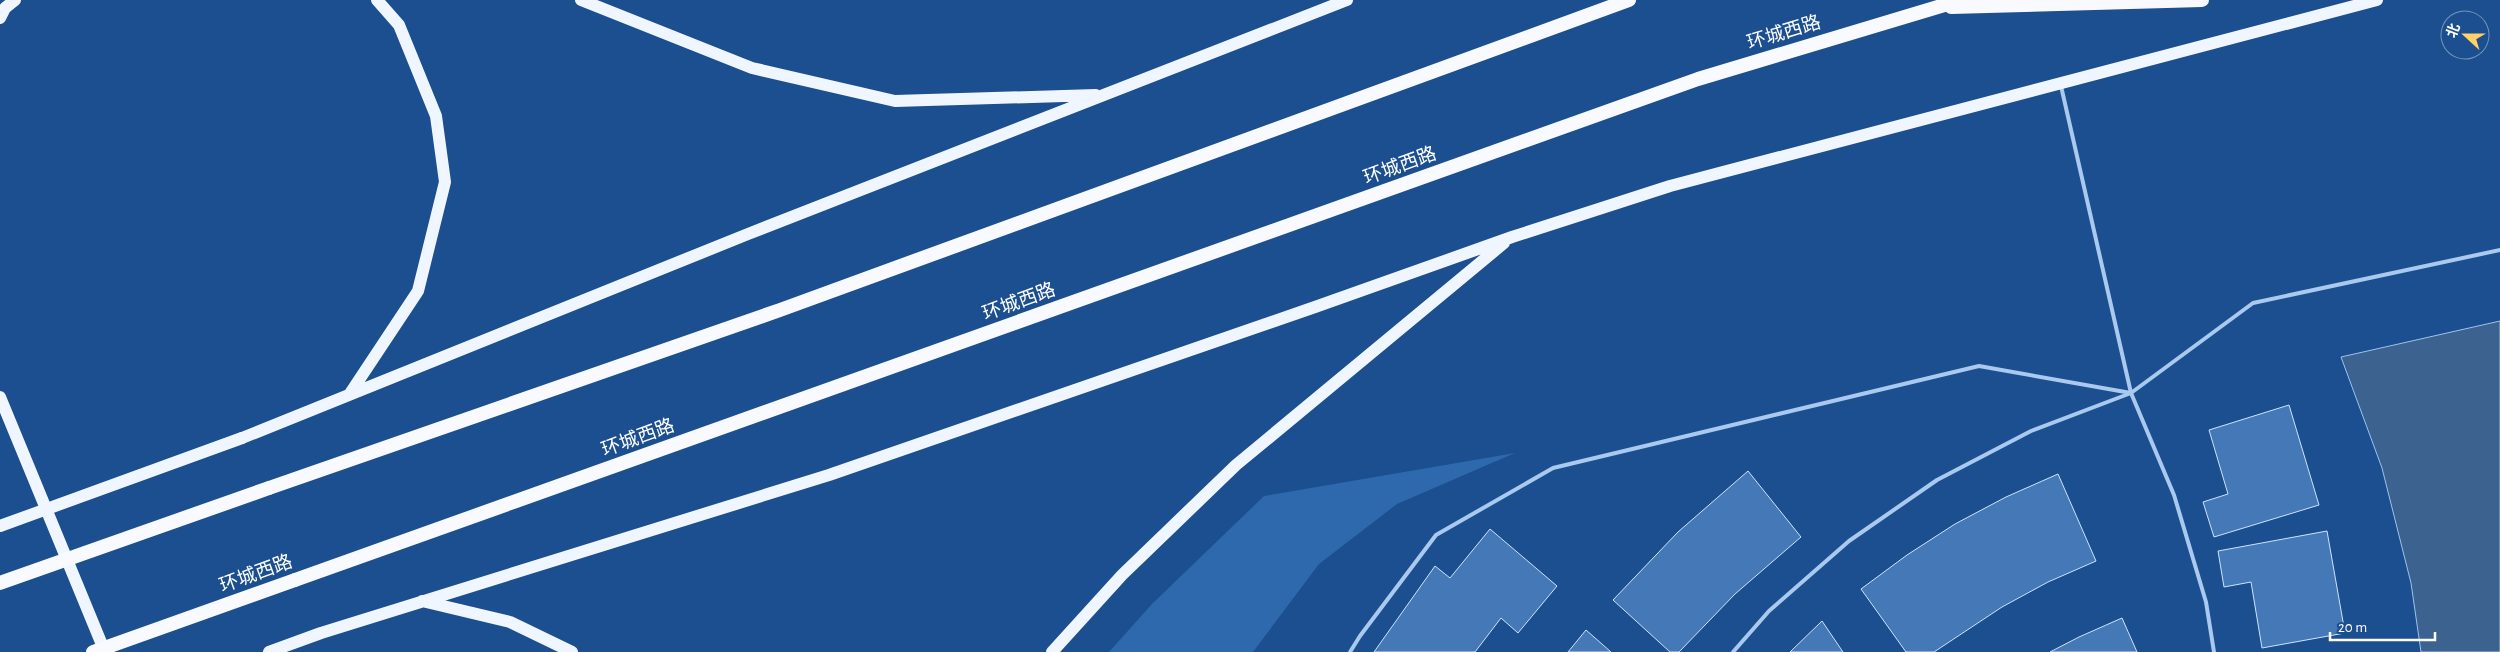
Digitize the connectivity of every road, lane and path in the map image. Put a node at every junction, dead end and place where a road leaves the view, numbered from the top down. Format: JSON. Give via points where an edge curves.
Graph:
{"nodes":[{"id":1,"x":14,"y":0,"type":"edge"},
{"id":2,"x":377,"y":0,"type":"edge"},
{"id":3,"x":581,"y":0,"type":"edge"},
{"id":4,"x":1347,"y":0,"type":"edge"},
{"id":5,"x":1629,"y":0,"type":"edge"},
{"id":6,"x":1961,"y":0,"type":"edge"},
{"id":7,"x":2202,"y":0,"type":"edge"},
{"id":8,"x":2377,"y":0,"type":"edge"},
{"id":9,"x":1933,"y":7,"type":"junction"},
{"id":10,"x":0,"y":18,"type":"edge"},
{"id":11,"x":2061,"y":84,"type":"junction"},
{"id":12,"x":1106,"y":95,"type":"junction"},
{"id":13,"x":1512,"y":237,"type":"junction"},
{"id":14,"x":2500,"y":250,"type":"edge"},
{"id":15,"x":2131,"y":393,"type":"junction"},
{"id":16,"x":349,"y":395,"type":"junction"},
{"id":17,"x":0,"y":397,"type":"edge"},
{"id":18,"x":0,"y":526,"type":"edge"},
{"id":19,"x":0,"y":583,"type":"edge"},
{"id":20,"x":422,"y":601,"type":"junction"},
{"id":21,"x":93,"y":652,"type":"edge"},
{"id":22,"x":105,"y":652,"type":"edge"},
{"id":23,"x":269,"y":652,"type":"edge"},
{"id":24,"x":572,"y":652,"type":"edge"},
{"id":25,"x":1052,"y":652,"type":"edge"},
{"id":26,"x":1350,"y":652,"type":"edge"},
{"id":27,"x":1733,"y":652,"type":"edge"},
{"id":28,"x":2214,"y":652,"type":"edge"}],
"edges":[{"from":1,"to":10,"type":"main road"},
{"from":2,"to":16,"type":"main road","via":[[399,25],[436,116],[445,182],[418,291]]},
{"from":3,"to":12,"type":"main road","via":[[752,68],[895,100]]},
{"from":4,"to":12,"type":"main road"},
{"from":5,"to":19,"type":"highway","bridge":true,"via":[[780,310]]},
{"from":6,"to":9,"type":"highway","name":"环城西路"},
{"from":7,"to":9,"type":"highway"},
{"from":8,"to":11,"type":"main road"},
{"from":9,"to":21,"type":"highway","name":"环城西路","bridge":true,"via":[[1698,79]]},
{"from":11,"to":13,"type":"main road","via":[[1670,186]]},
{"from":11,"to":15,"type":"lane"},
{"from":12,"to":16,"type":"main road","via":[[738,238]]},
{"from":13,"to":20,"type":"main road","via":[[829,475]]},
{"from":13,"to":25,"type":"main road","via":[[1236,465],[1122,575]]},
{"from":14,"to":15,"type":"lane","via":[[2253,303]]},
{"from":15,"to":26,"type":"lane","via":[[1979,366],[1553,468],[1436,535]]},
{"from":15,"to":27,"type":"lane","via":[[2031,431],[1936,480],[1849,541],[1769,612]]},
{"from":15,"to":28,"type":"lane","via":[[2174,495],[2206,602]]},
{"from":16,"to":18,"type":"main road","bridge":true,"via":[[242,438]]},
{"from":17,"to":22,"type":"main road"},
{"from":20,"to":23,"type":"main road"},
{"from":20,"to":24,"type":"main road","via":[[510,622]]}]}
